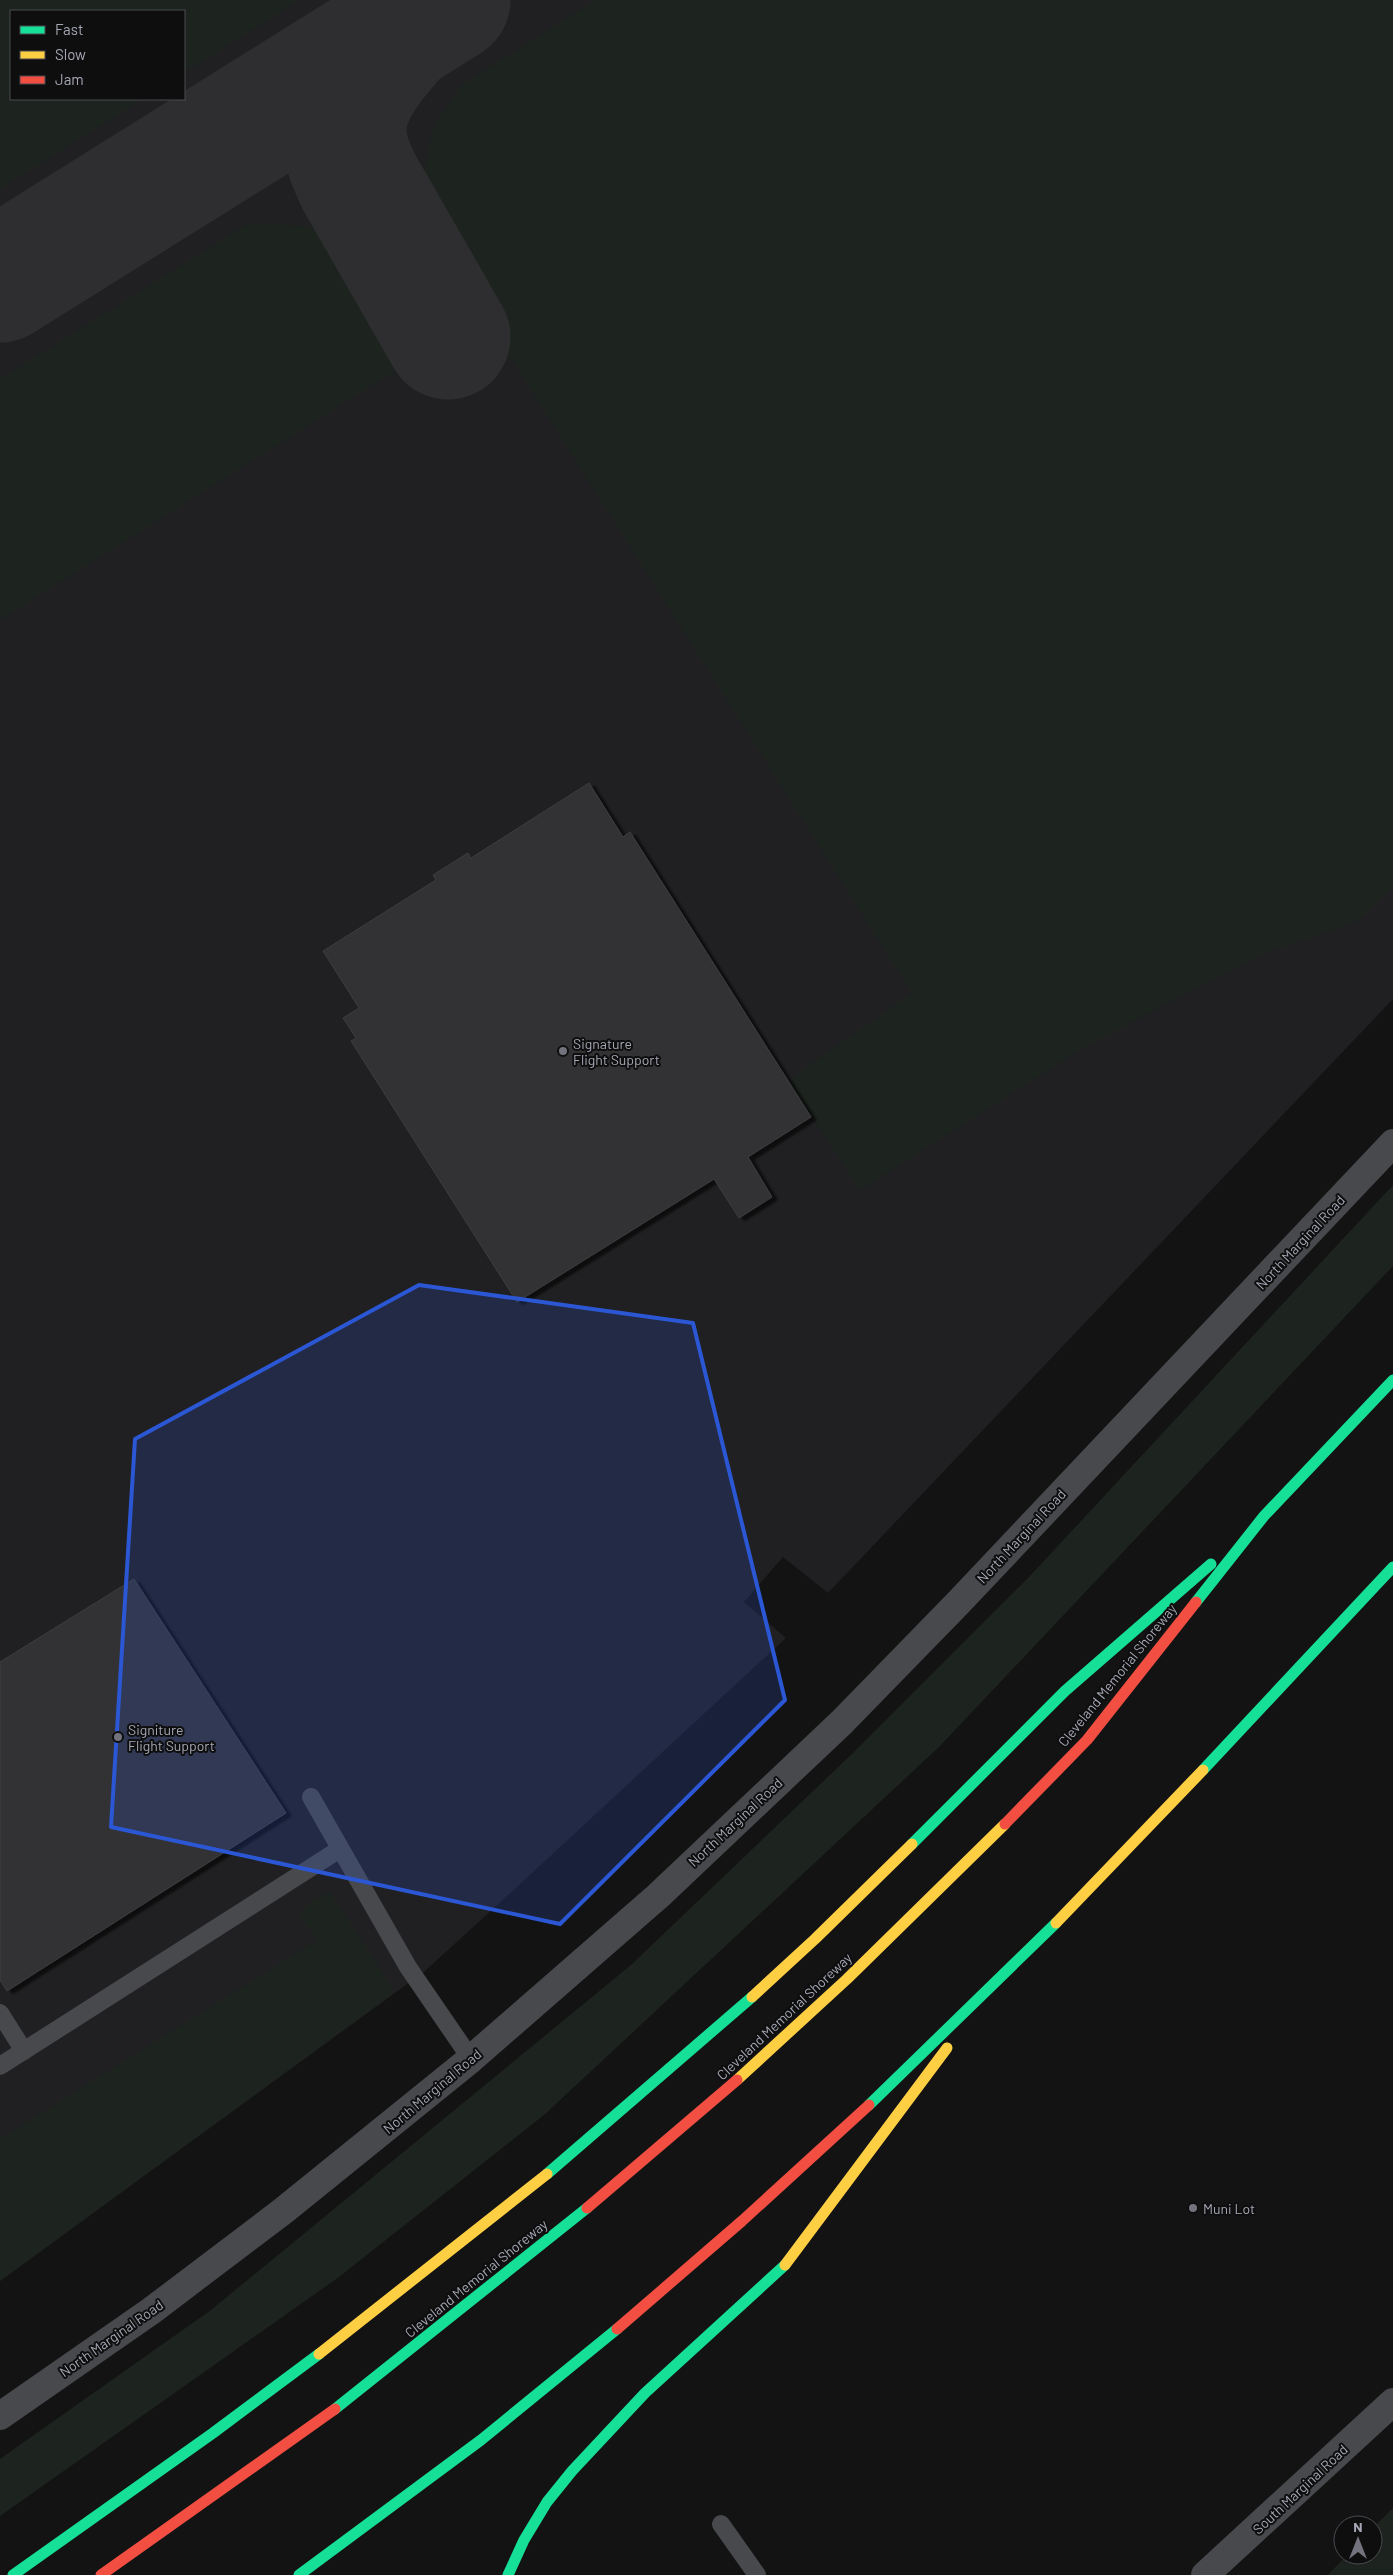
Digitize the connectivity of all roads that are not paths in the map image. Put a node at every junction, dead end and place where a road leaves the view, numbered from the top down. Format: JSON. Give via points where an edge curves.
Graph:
{"nodes":[{"id":1,"x":1393,"y":1142,"type":"edge"},
{"id":2,"x":1393,"y":1380,"type":"edge"},
{"id":3,"x":1264,"y":1516,"type":"junction"},
{"id":4,"x":1393,"y":1567,"type":"edge"},
{"id":5,"x":311,"y":1797,"type":"dead end"},
{"id":6,"x":340,"y":1849,"type":"junction"},
{"id":7,"x":990,"y":1988,"type":"junction"},
{"id":8,"x":0,"y":2014,"type":"edge"},
{"id":9,"x":24,"y":2051,"type":"junction"},
{"id":10,"x":471,"y":2059,"type":"junction"},
{"id":11,"x":0,"y":2066,"type":"edge"},
{"id":12,"x":1393,"y":2402,"type":"edge"},
{"id":13,"x":0,"y":2416,"type":"edge"},
{"id":14,"x":721,"y":2524,"type":"dead end"},
{"id":15,"x":13,"y":2575,"type":"edge"},
{"id":16,"x":101,"y":2575,"type":"edge"},
{"id":17,"x":299,"y":2575,"type":"edge"},
{"id":18,"x":508,"y":2575,"type":"edge"},
{"id":19,"x":757,"y":2575,"type":"edge"},
{"id":20,"x":1205,"y":2575,"type":"edge"}],
"edges":[{"from":1,"to":10,"type":"street","name":"North Marginal Road","via":[[842,1722],[658,1896]]},
{"from":2,"to":3,"type":"highway","name":"Cleveland Memorial Shoreway"},
{"from":3,"to":15,"type":"highway","via":[[1048,1708],[910,1848],[784,1968],[530,2190],[257,2402]]},
{"from":3,"to":16,"type":"highway","name":"Cleveland Memorial Shoreway","via":[[1087,1740],[904,1924],[723,2093],[596,2201],[331,2412]]},
{"from":4,"to":7,"type":"highway"},
{"from":5,"to":6,"type":"lane"},
{"from":6,"to":9,"type":"lane"},
{"from":6,"to":10,"type":"lane","via":[[408,1967]]},
{"from":7,"to":17,"type":"highway","via":[[751,2213],[622,2325],[483,2438]]},
{"from":7,"to":18,"type":"highway","via":[[790,2261],[645,2393],[596,2444],[547,2502]]},
{"from":8,"to":9,"type":"lane"},
{"from":9,"to":11,"type":"lane"},
{"from":10,"to":13,"type":"street","name":"North Marginal Road","via":[[252,2235],[151,2311]]},
{"from":12,"to":20,"type":"street","name":"South Marginal Road"},
{"from":14,"to":19,"type":"lane"}]}
